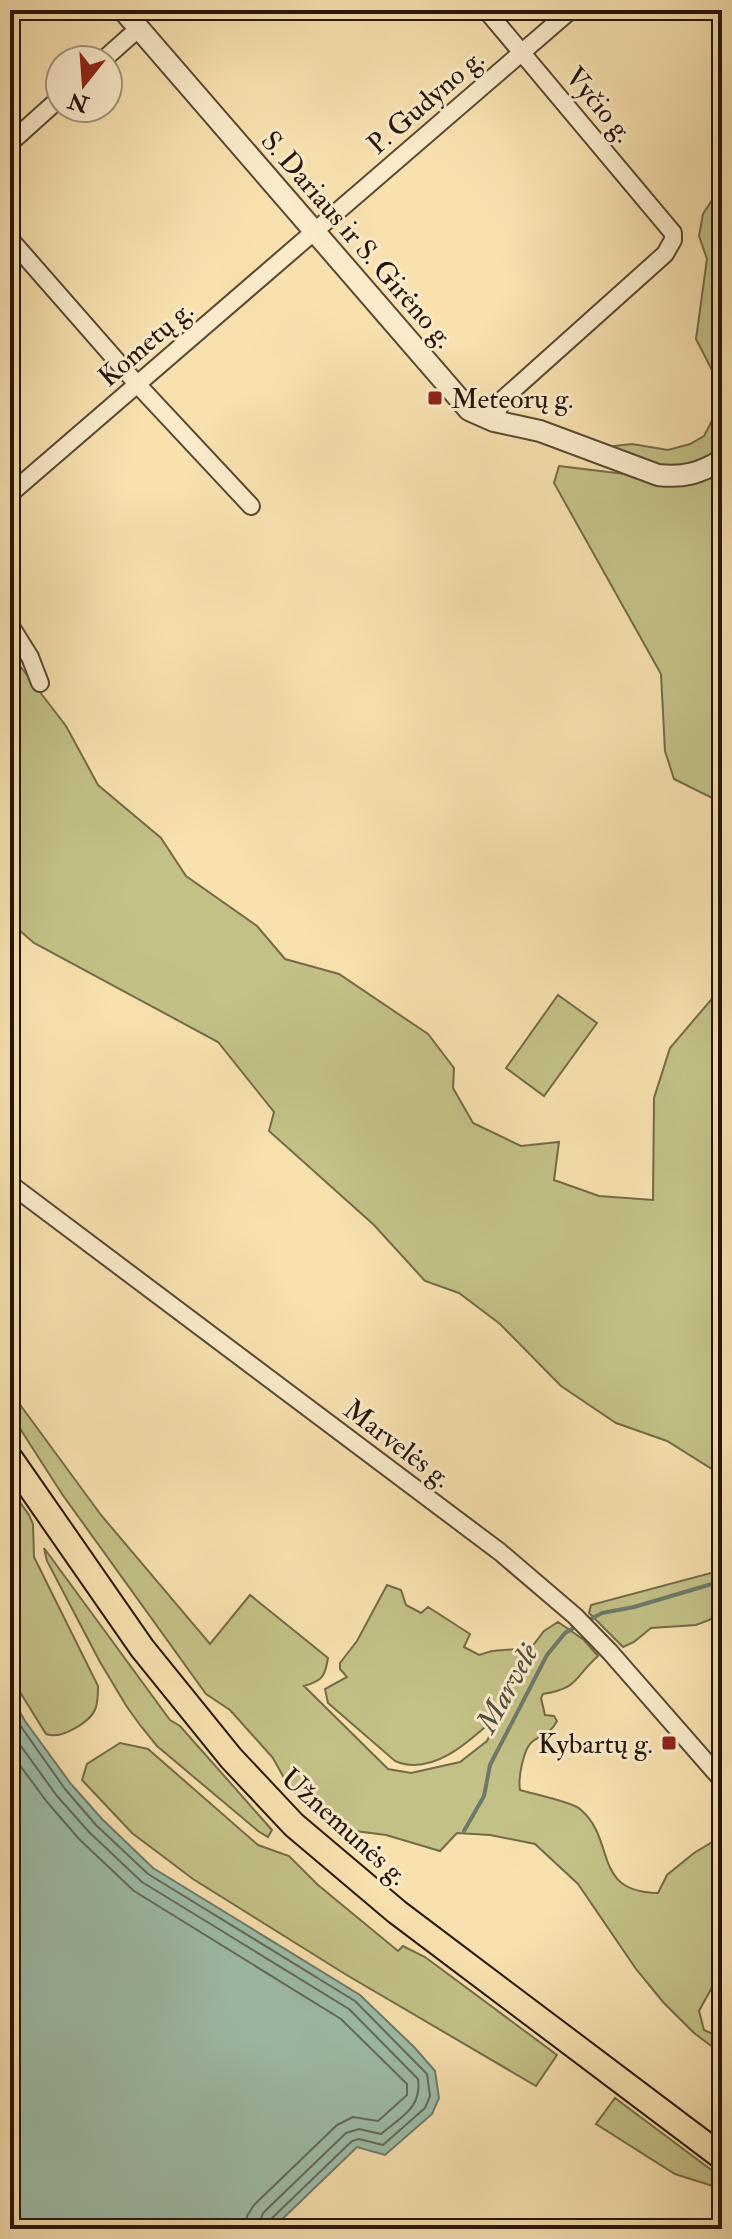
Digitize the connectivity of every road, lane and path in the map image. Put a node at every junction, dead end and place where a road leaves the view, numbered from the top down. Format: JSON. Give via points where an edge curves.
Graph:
{"nodes":[{"id":1,"x":123,"y":10,"type":"edge"},
{"id":2,"x":486,"y":10,"type":"edge"},
{"id":3,"x":571,"y":10,"type":"edge"},
{"id":4,"x":139,"y":28,"type":"junction"},
{"id":5,"x":121,"y":44,"type":"edge"},
{"id":6,"x":522,"y":51,"type":"junction"},
{"id":7,"x":44,"y":112,"type":"edge"},
{"id":8,"x":10,"y":143,"type":"edge"},
{"id":9,"x":314,"y":231,"type":"junction"},
{"id":10,"x":10,"y":239,"type":"edge"},
{"id":11,"x":137,"y":384,"type":"junction"},
{"id":12,"x":494,"y":421,"type":"junction"},
{"id":13,"x":722,"y":460,"type":"edge"},
{"id":14,"x":10,"y":494,"type":"edge"},
{"id":15,"x":251,"y":506,"type":"dead end"},
{"id":16,"x":10,"y":625,"type":"edge"},
{"id":17,"x":40,"y":683,"type":"dead end"},
{"id":18,"x":10,"y":1184,"type":"edge"},
{"id":19,"x":10,"y":1458,"type":"edge"},
{"id":20,"x":722,"y":1780,"type":"edge"},
{"id":21,"x":722,"y":2157,"type":"edge"}],
"edges":[{"from":1,"to":4,"type":"street","name":"S. Dariaus ir S. Girėno g."},
{"from":2,"to":6,"type":"street","name":"Vyčio g."},
{"from":3,"to":6,"type":"street","name":"P. Gudyno g."},
{"from":4,"to":5,"type":"street"},
{"from":4,"to":9,"type":"street","name":"S. Dariaus ir S. Girėno g."},
{"from":6,"to":9,"type":"street","name":"P. Gudyno g."},
{"from":6,"to":12,"type":"street","name":"Vyčio g.","via":[[673,233],[673,240],[665,254],[502,400]]},
{"from":7,"to":8,"type":"street"},
{"from":9,"to":11,"type":"street","name":"Kometų g."},
{"from":9,"to":12,"type":"street","name":"S. Dariaus ir S. Girėno g.","via":[[456,397],[469,410]]},
{"from":10,"to":11,"type":"street"},
{"from":11,"to":14,"type":"street","name":"Kometų g."},
{"from":11,"to":15,"type":"street"},
{"from":12,"to":13,"type":"street","name":"S. Dariaus ir S. Girėno g.","via":[[540,431],[658,475],[693,475]]},
{"from":16,"to":17,"type":"street"},
{"from":18,"to":20,"type":"street","name":"Marvelės g.","via":[[500,1552],[592,1633]]},
{"from":19,"to":21,"type":"main road","name":"Užnemunės g.","via":[[142,1648],[231,1758],[294,1825],[397,1912]]}]}
